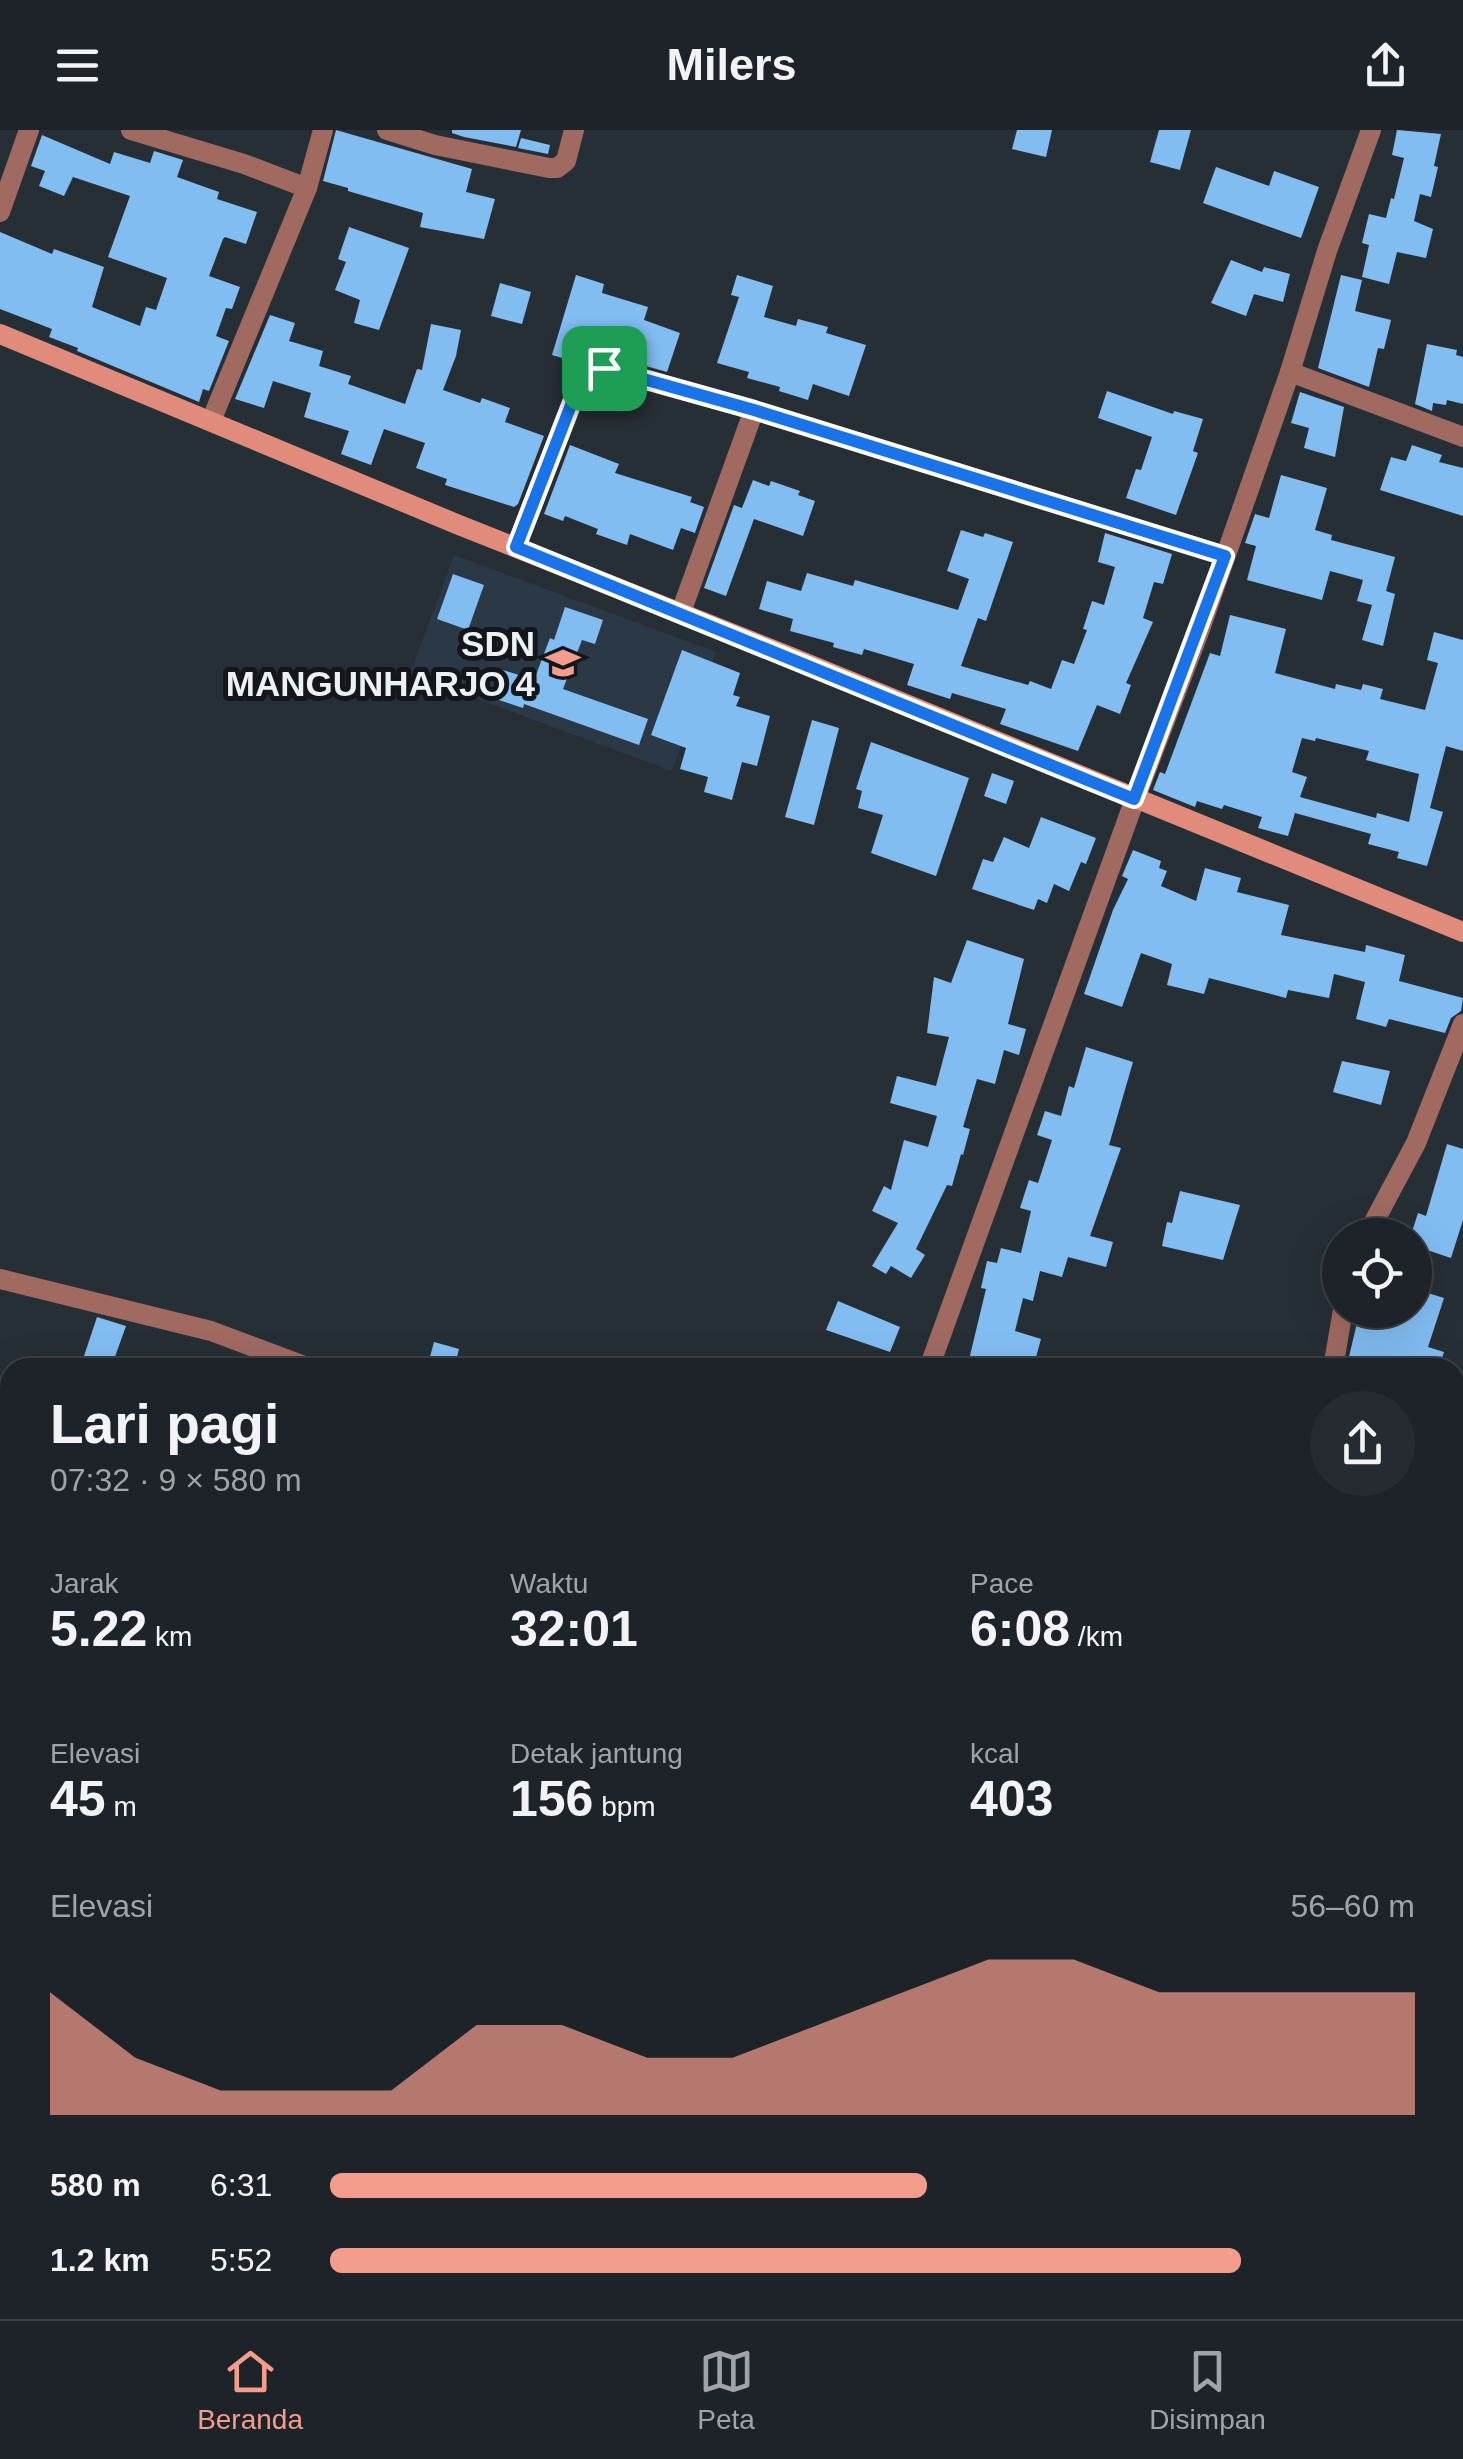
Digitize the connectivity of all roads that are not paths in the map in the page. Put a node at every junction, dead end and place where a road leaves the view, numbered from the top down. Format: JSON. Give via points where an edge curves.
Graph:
{"nodes":[{"id":1,"x":29,"y":130,"type":"edge"},
{"id":2,"x":131,"y":130,"type":"edge"},
{"id":3,"x":322,"y":130,"type":"edge"},
{"id":4,"x":387,"y":130,"type":"edge"},
{"id":5,"x":574,"y":130,"type":"edge"},
{"id":6,"x":1371,"y":130,"type":"edge"},
{"id":7,"x":307,"y":188,"type":"junction"},
{"id":8,"x":0,"y":212,"type":"edge"},
{"id":9,"x":0,"y":334,"type":"edge"},
{"id":10,"x":1290,"y":372,"type":"junction"},
{"id":11,"x":754,"y":410,"type":"junction"},
{"id":12,"x":211,"y":421,"type":"junction"},
{"id":13,"x":1463,"y":437,"type":"edge"},
{"id":14,"x":516,"y":547,"type":"junction"},
{"id":15,"x":1225,"y":556,"type":"junction"},
{"id":16,"x":681,"y":612,"type":"junction"},
{"id":17,"x":1134,"y":799,"type":"junction"},
{"id":18,"x":1463,"y":932,"type":"edge"},
{"id":19,"x":1463,"y":1024,"type":"edge"},
{"id":20,"x":1375,"y":1218,"type":"edge"},
{"id":21,"x":0,"y":1279,"type":"edge"},
{"id":22,"x":1340,"y":1328,"type":"edge"},
{"id":23,"x":282,"y":1358,"type":"edge"},
{"id":24,"x":933,"y":1358,"type":"edge"},
{"id":25,"x":1335,"y":1358,"type":"edge"}],
"edges":[{"from":1,"to":8,"type":"street"},
{"from":2,"to":7,"type":"street"},
{"from":3,"to":7,"type":"street"},
{"from":4,"to":5,"type":"street","via":[[549,168],[566,160]]},
{"from":6,"to":10,"type":"street"},
{"from":7,"to":12,"type":"street"},
{"from":9,"to":12,"type":"main road"},
{"from":10,"to":13,"type":"street"},
{"from":10,"to":15,"type":"street"},
{"from":11,"to":14,"type":"street","via":[[604,368],[587,373]]},
{"from":11,"to":15,"type":"street"},
{"from":11,"to":16,"type":"street"},
{"from":12,"to":14,"type":"main road"},
{"from":14,"to":16,"type":"main road"},
{"from":15,"to":17,"type":"street"},
{"from":16,"to":17,"type":"main road"},
{"from":17,"to":18,"type":"main road"},
{"from":17,"to":24,"type":"street"},
{"from":19,"to":20,"type":"street","via":[[1416,1143]]},
{"from":21,"to":23,"type":"street","via":[[211,1332]]},
{"from":22,"to":25,"type":"street"}]}
